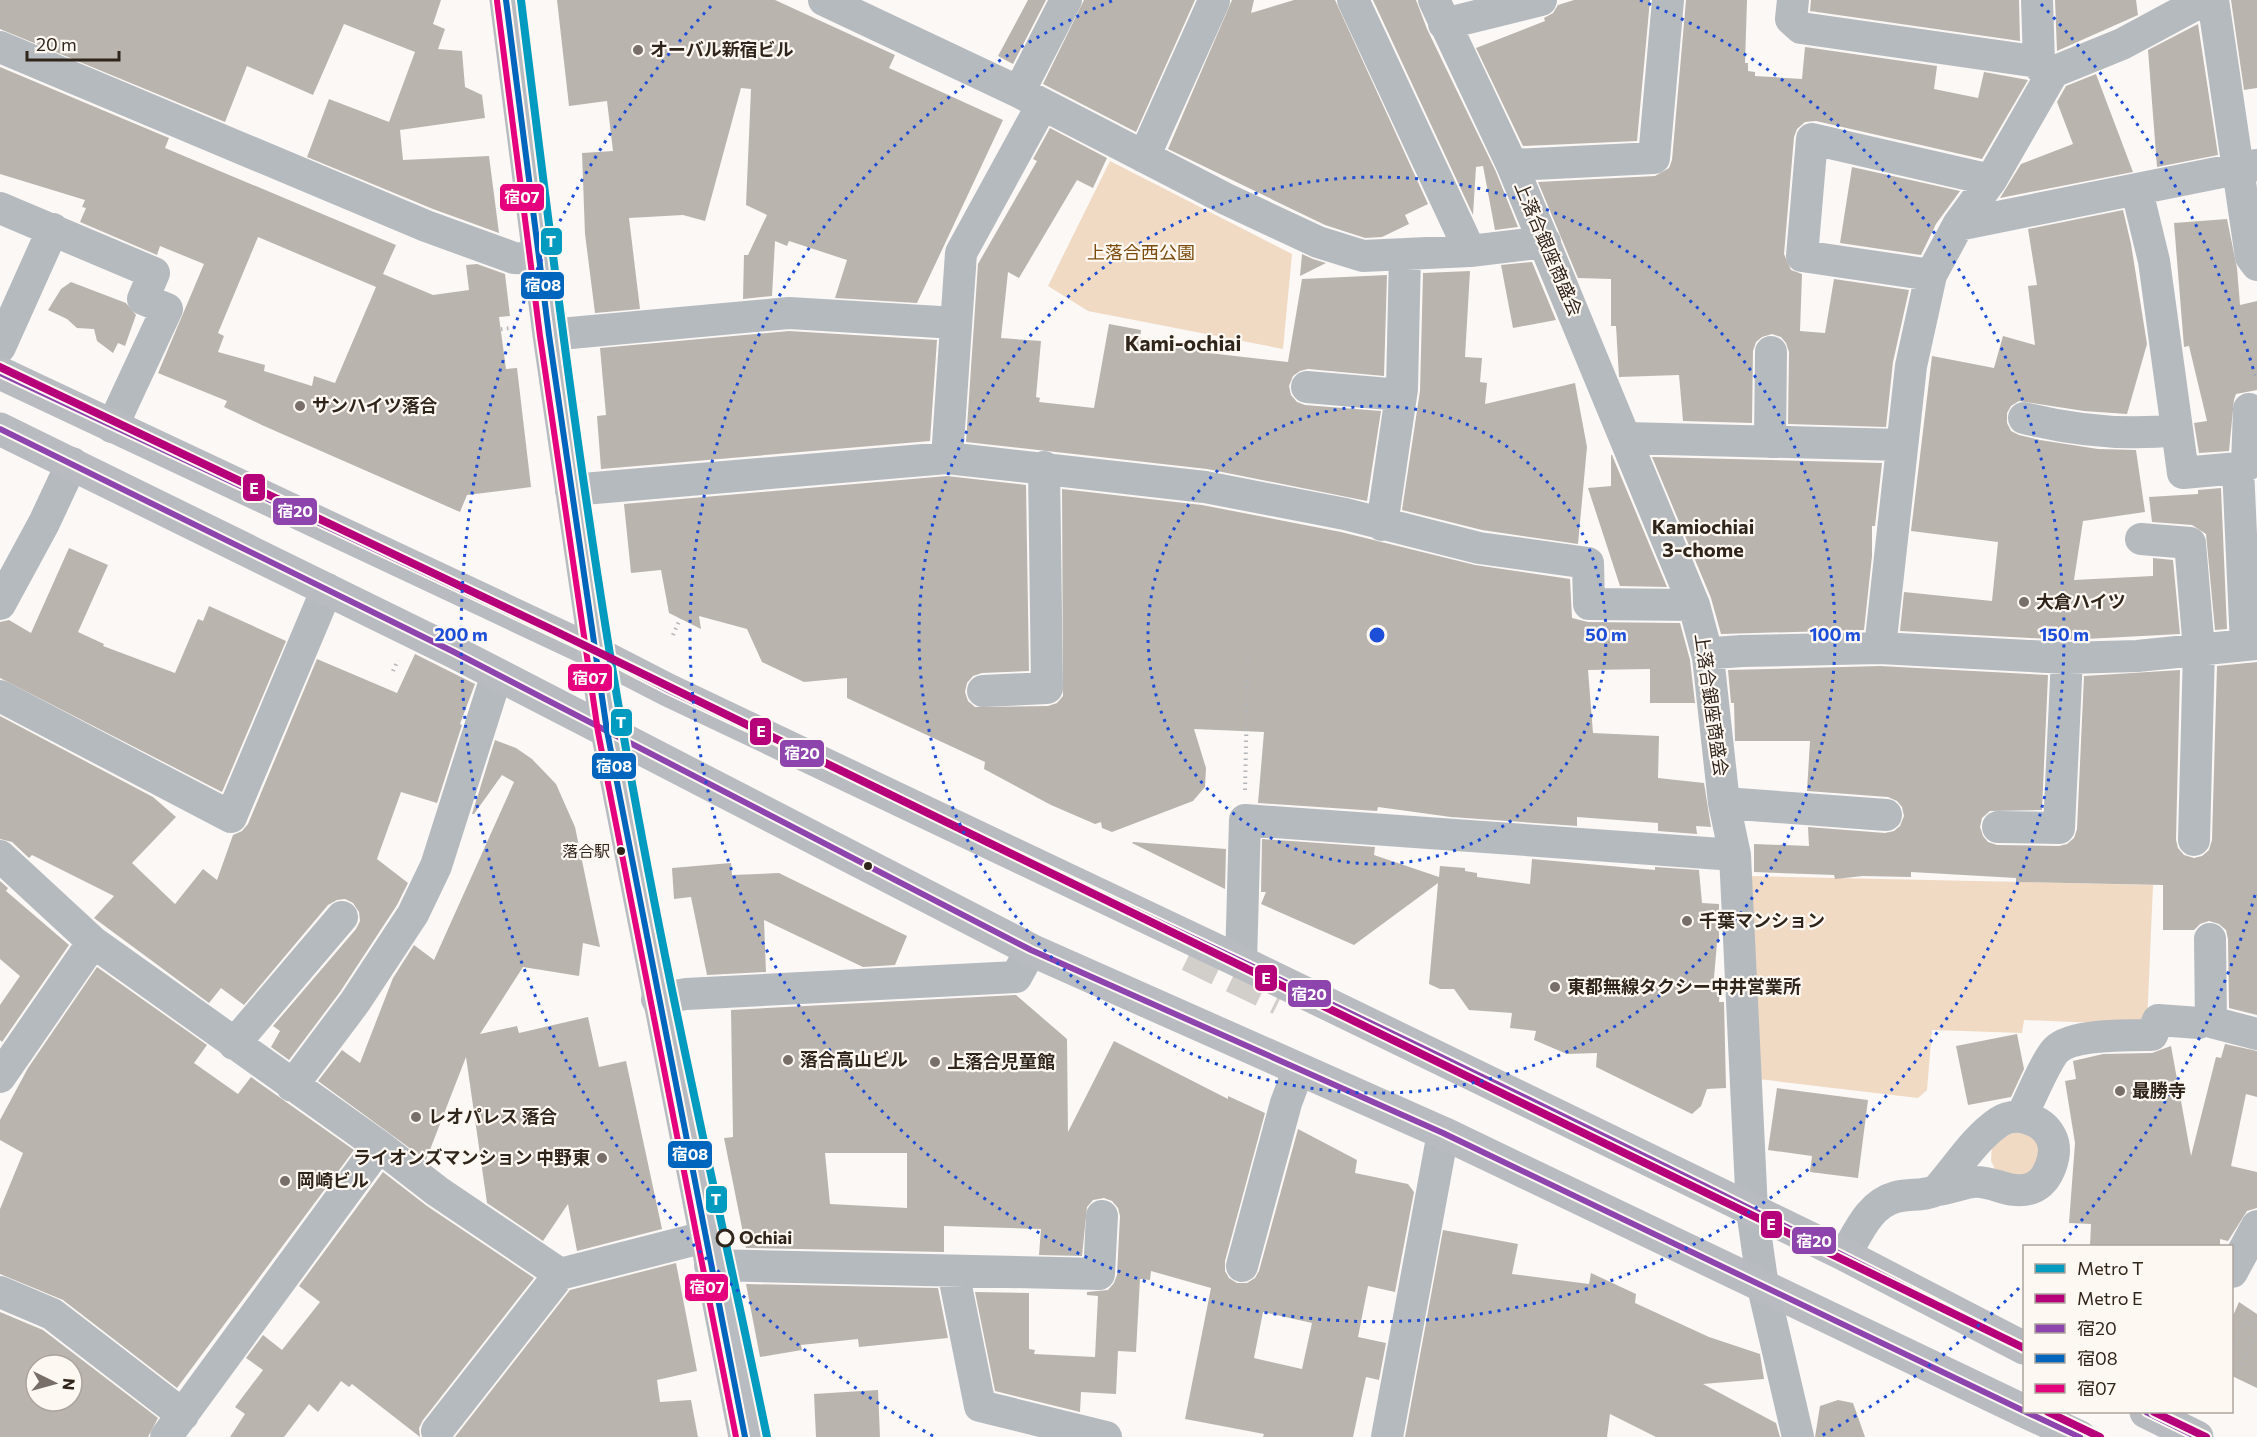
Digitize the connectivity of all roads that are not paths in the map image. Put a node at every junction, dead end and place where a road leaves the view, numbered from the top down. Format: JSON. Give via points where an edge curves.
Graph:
{"nodes":[{"id":1,"x":506,"y":0,"type":"edge"},
{"id":2,"x":825,"y":0,"type":"edge"},
{"id":3,"x":1066,"y":0,"type":"edge"},
{"id":4,"x":1353,"y":0,"type":"edge"},
{"id":5,"x":1541,"y":0,"type":"edge"},
{"id":6,"x":1668,"y":0,"type":"edge"},
{"id":7,"x":1793,"y":0,"type":"edge"},
{"id":8,"x":2037,"y":0,"type":"edge"},
{"id":9,"x":2204,"y":0,"type":"edge"},
{"id":10,"x":2213,"y":0,"type":"edge"},
{"id":11,"x":1214,"y":1,"type":"edge"},
{"id":12,"x":873,"y":10,"type":"edge"},
{"id":13,"x":1439,"y":12,"type":"edge"},
{"id":14,"x":0,"y":47,"type":"edge"},
{"id":15,"x":2045,"y":69,"type":"junction"},
{"id":16,"x":1030,"y":99,"type":"junction"},
{"id":17,"x":1144,"y":158,"type":"junction"},
{"id":18,"x":1512,"y":165,"type":"junction"},
{"id":19,"x":2248,"y":168,"type":"edge"},
{"id":20,"x":1990,"y":180,"type":"junction"},
{"id":21,"x":2137,"y":191,"type":"junction"},
{"id":22,"x":0,"y":208,"type":"edge"},
{"id":23,"x":1958,"y":225,"type":"junction"},
{"id":24,"x":53,"y":229,"type":"junction"},
{"id":25,"x":1545,"y":242,"type":"junction"},
{"id":26,"x":1470,"y":251,"type":"junction"},
{"id":27,"x":1405,"y":254,"type":"junction"},
{"id":28,"x":540,"y":259,"type":"junction"},
{"id":29,"x":2257,"y":265,"type":"edge"},
{"id":30,"x":1931,"y":275,"type":"junction"},
{"id":31,"x":956,"y":323,"type":"junction"},
{"id":32,"x":535,"y":331,"type":"junction"},
{"id":33,"x":0,"y":347,"type":"edge"},
{"id":34,"x":1771,"y":352,"type":"dead end"},
{"id":35,"x":0,"y":373,"type":"edge"},
{"id":36,"x":1307,"y":387,"type":"dead end"},
{"id":37,"x":1401,"y":395,"type":"junction"},
{"id":38,"x":2249,"y":409,"type":"dead end"},
{"id":39,"x":2024,"y":418,"type":"dead end"},
{"id":40,"x":112,"y":427,"type":"junction"},
{"id":41,"x":0,"y":429,"type":"edge"},
{"id":42,"x":2177,"y":430,"type":"junction"},
{"id":43,"x":1627,"y":438,"type":"junction"},
{"id":44,"x":1770,"y":442,"type":"junction"},
{"id":45,"x":1902,"y":446,"type":"junction"},
{"id":46,"x":947,"y":458,"type":"junction"},
{"id":47,"x":72,"y":463,"type":"junction"},
{"id":48,"x":1044,"y":467,"type":"junction"},
{"id":49,"x":2238,"y":468,"type":"junction"},
{"id":50,"x":571,"y":490,"type":"junction"},
{"id":51,"x":1382,"y":525,"type":"junction"},
{"id":52,"x":2141,"y":539,"type":"dead end"},
{"id":53,"x":327,"y":589,"type":"junction"},
{"id":54,"x":0,"y":603,"type":"edge"},
{"id":55,"x":1694,"y":605,"type":"junction"},
{"id":56,"x":2251,"y":644,"type":"edge"},
{"id":57,"x":1880,"y":648,"type":"junction"},
{"id":58,"x":2199,"y":650,"type":"junction"},
{"id":59,"x":596,"y":653,"type":"junction"},
{"id":60,"x":1708,"y":657,"type":"junction"},
{"id":61,"x":2067,"y":658,"type":"junction"},
{"id":62,"x":497,"y":674,"type":"junction"},
{"id":63,"x":983,"y":691,"type":"dead end"},
{"id":64,"x":0,"y":696,"type":"edge"},
{"id":65,"x":607,"y":730,"type":"junction"},
{"id":66,"x":1724,"y":803,"type":"junction"},
{"id":67,"x":1886,"y":815,"type":"dead end"},
{"id":68,"x":1998,"y":827,"type":"dead end"},
{"id":69,"x":2194,"y":840,"type":"dead end"},
{"id":70,"x":1735,"y":855,"type":"junction"},
{"id":71,"x":0,"y":856,"type":"edge"},
{"id":72,"x":342,"y":917,"type":"dead end"},
{"id":73,"x":2210,"y":939,"type":"dead end"},
{"id":74,"x":93,"y":942,"type":"junction"},
{"id":75,"x":1031,"y":950,"type":"junction"},
{"id":76,"x":1241,"y":962,"type":"junction"},
{"id":77,"x":657,"y":999,"type":"junction"},
{"id":78,"x":2211,"y":1017,"type":"junction"},
{"id":79,"x":2257,"y":1034,"type":"edge"},
{"id":80,"x":234,"y":1044,"type":"junction"},
{"id":81,"x":2,"y":1070,"type":"edge"},
{"id":82,"x":1298,"y":1071,"type":"junction"},
{"id":83,"x":292,"y":1086,"type":"junction"},
{"id":84,"x":2021,"y":1117,"type":"junction"},
{"id":85,"x":1443,"y":1133,"type":"junction"},
{"id":86,"x":379,"y":1146,"type":"junction"},
{"id":87,"x":1937,"y":1190,"type":"junction"},
{"id":88,"x":1752,"y":1210,"type":"junction"},
{"id":89,"x":1102,"y":1216,"type":"dead end"},
{"id":90,"x":2257,"y":1226,"type":"edge"},
{"id":91,"x":708,"y":1251,"type":"junction"},
{"id":92,"x":1845,"y":1255,"type":"junction"},
{"id":93,"x":2243,"y":1264,"type":"edge"},
{"id":94,"x":1242,"y":1266,"type":"dead end"},
{"id":95,"x":953,"y":1271,"type":"junction"},
{"id":96,"x":560,"y":1274,"type":"junction"},
{"id":97,"x":1763,"y":1287,"type":"junction"},
{"id":98,"x":0,"y":1292,"type":"edge"},
{"id":99,"x":2023,"y":1347,"type":"edge"},
{"id":100,"x":2023,"y":1410,"type":"edge"},
{"id":101,"x":2029,"y":1413,"type":"edge"},
{"id":102,"x":2152,"y":1419,"type":"edge"},
{"id":103,"x":175,"y":1426,"type":"edge"},
{"id":104,"x":1024,"y":1427,"type":"edge"},
{"id":105,"x":437,"y":1431,"type":"dead end"},
{"id":106,"x":744,"y":1437,"type":"edge"},
{"id":107,"x":1106,"y":1437,"type":"edge"},
{"id":108,"x":1387,"y":1437,"type":"edge"},
{"id":109,"x":1798,"y":1437,"type":"edge"},
{"id":110,"x":2080,"y":1437,"type":"edge"},
{"id":111,"x":2197,"y":1437,"type":"edge"}],
"edges":[{"from":1,"to":28,"type":"main road"},
{"from":2,"to":12,"type":"street"},
{"from":3,"to":16,"type":"street"},
{"from":4,"to":26,"type":"street"},
{"from":5,"to":13,"type":"street"},
{"from":6,"to":18,"type":"street","via":[[1654,158]]},
{"from":7,"to":15,"type":"street","via":[[1791,19],[1801,28]]},
{"from":8,"to":15,"type":"street"},
{"from":9,"to":15,"type":"street","via":[[2177,17],[2053,72]]},
{"from":10,"to":19,"type":"street"},
{"from":11,"to":17,"type":"street"},
{"from":12,"to":16,"type":"street"},
{"from":13,"to":18,"type":"street","name":"上落合銀座商盛会"},
{"from":14,"to":28,"type":"street","via":[[426,226],[514,258]]},
{"from":15,"to":20,"type":"street"},
{"from":16,"to":17,"type":"street"},
{"from":16,"to":31,"type":"street","via":[[961,253]]},
{"from":17,"to":27,"type":"street","via":[[1318,242],[1363,256]]},
{"from":18,"to":25,"type":"street","name":"上落合銀座商盛会"},
{"from":19,"to":21,"type":"street"},
{"from":19,"to":29,"type":"street","via":[[2251,257]]},
{"from":20,"to":23,"type":"street"},
{"from":20,"to":30,"type":"street","via":[[1812,139],[1802,256]]},
{"from":21,"to":23,"type":"street"},
{"from":21,"to":42,"type":"street","via":[[2154,261]]},
{"from":22,"to":24,"type":"street"},
{"from":23,"to":30,"type":"street"},
{"from":24,"to":33,"type":"street"},
{"from":24,"to":40,"type":"street","via":[[154,273],[143,300],[167,309]]},
{"from":25,"to":26,"type":"street"},
{"from":25,"to":43,"type":"street","name":"上落合銀座商盛会"},
{"from":26,"to":27,"type":"street"},
{"from":27,"to":37,"type":"street"},
{"from":28,"to":32,"type":"main road"},
{"from":30,"to":45,"type":"street","via":[[1911,366]]},
{"from":31,"to":32,"type":"street","via":[[789,313]]},
{"from":31,"to":46,"type":"street"},
{"from":32,"to":50,"type":"main road"},
{"from":34,"to":44,"type":"street"},
{"from":35,"to":40,"type":"main road"},
{"from":36,"to":37,"type":"street"},
{"from":37,"to":51,"type":"street"},
{"from":38,"to":49,"type":"street","via":[[2247,465]]},
{"from":39,"to":42,"type":"street","via":[[2110,433]]},
{"from":40,"to":59,"type":"main road"},
{"from":41,"to":47,"type":"main road"},
{"from":42,"to":49,"type":"street","via":[[2183,473]]},
{"from":43,"to":44,"type":"street"},
{"from":43,"to":55,"type":"street","name":"上落合銀座商盛会"},
{"from":44,"to":45,"type":"street"},
{"from":45,"to":57,"type":"street"},
{"from":46,"to":48,"type":"street"},
{"from":46,"to":50,"type":"street"},
{"from":47,"to":53,"type":"main road"},
{"from":47,"to":54,"type":"street"},
{"from":48,"to":51,"type":"street","via":[[1205,487]]},
{"from":48,"to":63,"type":"street","via":[[1047,688]]},
{"from":49,"to":56,"type":"street"},
{"from":50,"to":59,"type":"main road"},
{"from":51,"to":55,"type":"street","via":[[1479,548],[1588,563],[1589,604]]},
{"from":52,"to":58,"type":"street","via":[[2190,543]]},
{"from":53,"to":62,"type":"main road"},
{"from":53,"to":64,"type":"street","via":[[231,817]]},
{"from":55,"to":60,"type":"street","name":"上落合銀座商盛会"},
{"from":56,"to":58,"type":"street"},
{"from":57,"to":60,"type":"street","via":[[1742,651]]},
{"from":57,"to":61,"type":"street"},
{"from":58,"to":61,"type":"street"},
{"from":58,"to":69,"type":"street"},
{"from":59,"to":65,"type":"main road"},
{"from":59,"to":76,"type":"main road"},
{"from":60,"to":66,"type":"street","name":"上落合銀座商盛会"},
{"from":61,"to":68,"type":"street","via":[[2059,828]]},
{"from":62,"to":65,"type":"main road"},
{"from":62,"to":83,"type":"street","via":[[435,866],[414,914]]},
{"from":65,"to":75,"type":"main road"},
{"from":65,"to":77,"type":"main road"},
{"from":66,"to":67,"type":"street"},
{"from":66,"to":70,"type":"street","name":"上落合銀座商盛会"},
{"from":70,"to":76,"type":"street","via":[[1245,820]]},
{"from":70,"to":88,"type":"street","name":"上落合銀座商盛会"},
{"from":71,"to":74,"type":"street"},
{"from":72,"to":80,"type":"street"},
{"from":73,"to":78,"type":"street"},
{"from":74,"to":80,"type":"street"},
{"from":74,"to":81,"type":"street"},
{"from":75,"to":77,"type":"street","via":[[1016,977],[686,994]]},
{"from":75,"to":82,"type":"main road"},
{"from":76,"to":88,"type":"main road"},
{"from":77,"to":91,"type":"main road"},
{"from":78,"to":79,"type":"street","via":[[2211,1022]]},
{"from":78,"to":84,"type":"street","via":[[2199,1023],[2158,1020],[2152,1035],[2115,1035],[2067,1043],[2056,1051]]},
{"from":80,"to":83,"type":"street"},
{"from":82,"to":85,"type":"main road"},
{"from":82,"to":94,"type":"street"},
{"from":83,"to":86,"type":"street"},
{"from":84,"to":87,"type":"street","via":[[2002,1120],[1990,1130]]},
{"from":84,"to":87,"type":"street","via":[[2038,1122],[2052,1137],[2053,1159],[2046,1177],[2032,1188],[2010,1191],[1973,1182]]},
{"from":85,"to":97,"type":"main road"},
{"from":85,"to":108,"type":"street"},
{"from":86,"to":96,"type":"street","via":[[437,1191]]},
{"from":86,"to":103,"type":"street"},
{"from":87,"to":92,"type":"street","via":[[1926,1196],[1895,1197],[1870,1212]]},
{"from":88,"to":92,"type":"main road"},
{"from":88,"to":97,"type":"street","name":"上落合銀座商盛会"},
{"from":89,"to":95,"type":"street","via":[[1099,1274]]},
{"from":90,"to":93,"type":"street"},
{"from":91,"to":95,"type":"street"},
{"from":91,"to":96,"type":"street"},
{"from":91,"to":106,"type":"main road"},
{"from":92,"to":99,"type":"main road"},
{"from":95,"to":104,"type":"street","via":[[980,1406]]},
{"from":96,"to":105,"type":"street"},
{"from":97,"to":100,"type":"main road"},
{"from":97,"to":109,"type":"street","name":"上落合銀座商盛会"},
{"from":98,"to":103,"type":"street","via":[[52,1314]]},
{"from":101,"to":110,"type":"main road"},
{"from":102,"to":111,"type":"main road"},
{"from":104,"to":107,"type":"street"}]}
